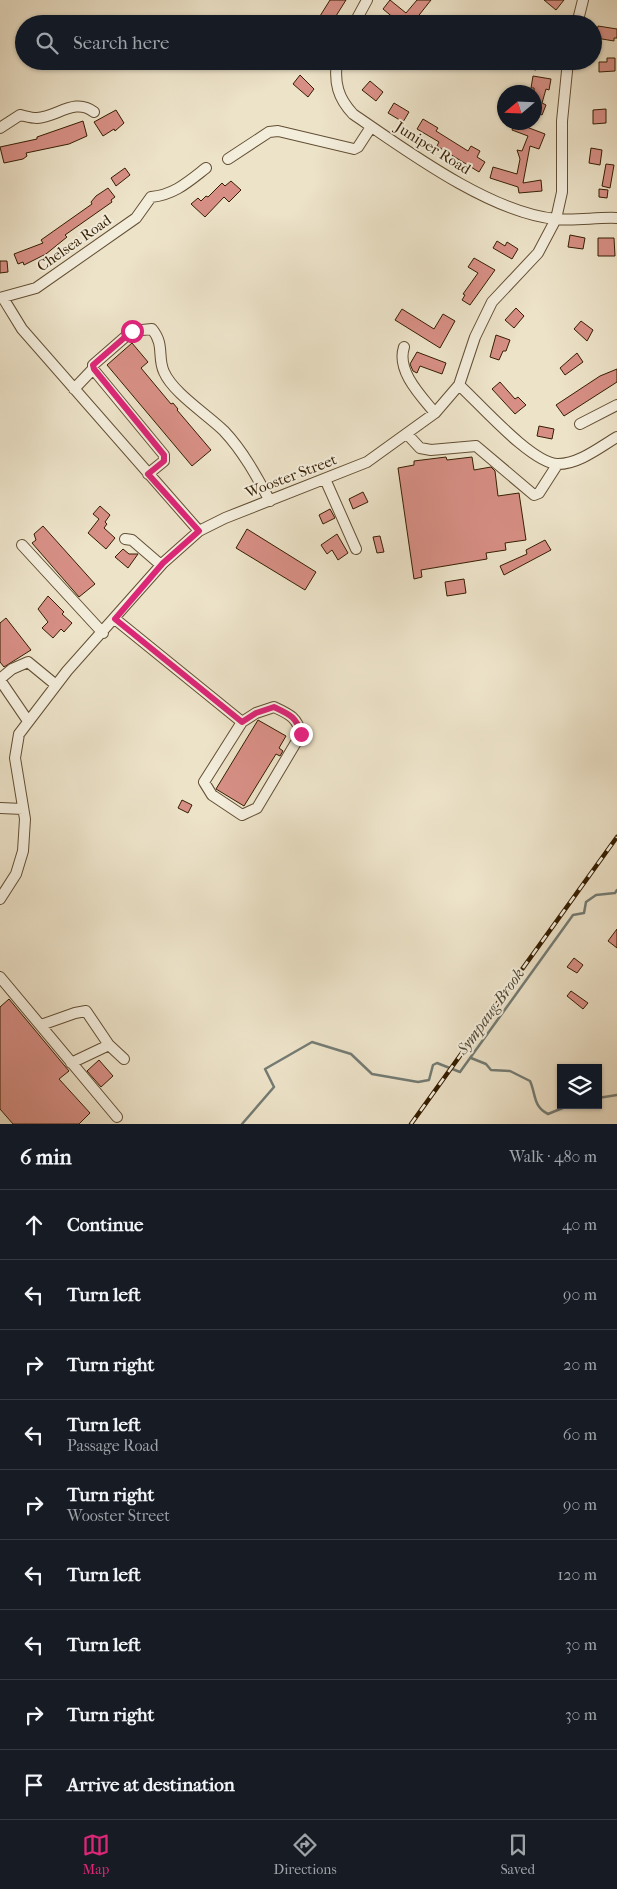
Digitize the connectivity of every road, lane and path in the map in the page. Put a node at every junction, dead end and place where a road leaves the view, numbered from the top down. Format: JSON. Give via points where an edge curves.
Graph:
{"nodes":[{"id":1,"x":367,"y":0,"type":"edge"},
{"id":2,"x":583,"y":0,"type":"edge"},
{"id":3,"x":359,"y":15,"type":"edge"},
{"id":4,"x":579,"y":15,"type":"edge"},
{"id":5,"x":337,"y":70,"type":"edge"},
{"id":6,"x":567,"y":70,"type":"edge"},
{"id":7,"x":94,"y":112,"type":"dead end"},
{"id":8,"x":371,"y":126,"type":"junction"},
{"id":9,"x":0,"y":128,"type":"edge"},
{"id":10,"x":228,"y":159,"type":"dead end"},
{"id":11,"x":206,"y":168,"type":"dead end"},
{"id":12,"x":617,"y":218,"type":"edge"},
{"id":13,"x":556,"y":220,"type":"junction"},
{"id":14,"x":2,"y":298,"type":"edge"},
{"id":15,"x":404,"y":347,"type":"dead end"},
{"id":16,"x":94,"y":369,"type":"junction"},
{"id":17,"x":459,"y":385,"type":"junction"},
{"id":18,"x":74,"y":389,"type":"junction"},
{"id":19,"x":617,"y":405,"type":"edge"},
{"id":20,"x":435,"y":413,"type":"junction"},
{"id":21,"x":580,"y":424,"type":"dead end"},
{"id":22,"x":407,"y":434,"type":"junction"},
{"id":23,"x":617,"y":437,"type":"edge"},
{"id":24,"x":557,"y":464,"type":"junction"},
{"id":25,"x":148,"y":474,"type":"junction"},
{"id":26,"x":325,"y":479,"type":"junction"},
{"id":27,"x":270,"y":501,"type":"junction"},
{"id":28,"x":199,"y":531,"type":"junction"},
{"id":29,"x":125,"y":539,"type":"dead end"},
{"id":30,"x":22,"y":545,"type":"dead end"},
{"id":31,"x":356,"y":548,"type":"dead end"},
{"id":32,"x":161,"y":565,"type":"junction"},
{"id":33,"x":115,"y":619,"type":"junction"},
{"id":34,"x":103,"y":633,"type":"junction"},
{"id":35,"x":0,"y":680,"type":"edge"},
{"id":36,"x":56,"y":685,"type":"junction"},
{"id":37,"x":28,"y":721,"type":"junction"},
{"id":38,"x":242,"y":722,"type":"junction"},
{"id":39,"x":0,"y":808,"type":"edge"},
{"id":40,"x":23,"y":808,"type":"junction"},
{"id":41,"x":0,"y":899,"type":"edge"},
{"id":42,"x":0,"y":977,"type":"edge"},
{"id":43,"x":40,"y":1025,"type":"junction"},
{"id":44,"x":109,"y":1045,"type":"junction"},
{"id":45,"x":124,"y":1059,"type":"dead end"},
{"id":46,"x":71,"y":1063,"type":"junction"},
{"id":47,"x":116,"y":1117,"type":"dead end"}],
"edges":[{"from":1,"to":3,"type":"street"},
{"from":2,"to":4,"type":"street"},
{"from":5,"to":8,"type":"street","name":"Juniper Road","via":[[336,85],[342,103]]},
{"from":6,"to":13,"type":"street","name":"Wooster Street","via":[[562,120],[562,192]]},
{"from":7,"to":9,"type":"street","via":[[79,105],[37,118],[20,115]]},
{"from":8,"to":10,"type":"street","via":[[354,149],[278,131],[269,132]]},
{"from":8,"to":13,"type":"street","name":"Juniper Road","via":[[497,204]]},
{"from":11,"to":14,"type":"street","name":"Chelsea Road","via":[[176,191],[151,197],[136,218],[36,288]]},
{"from":12,"to":13,"type":"street","name":"Juniper Road"},
{"from":13,"to":17,"type":"street","name":"Wooster Street","via":[[538,253],[492,302],[475,337]]},
{"from":14,"to":18,"type":"street","via":[[22,329]]},
{"from":15,"to":20,"type":"street","via":[[404,368]]},
{"from":16,"to":18,"type":"street"},
{"from":16,"to":25,"type":"street","via":[[164,455],[164,461]]},
{"from":16,"to":27,"type":"street","via":[[93,365],[132,331],[152,329],[161,347],[164,372],[200,412],[224,431],[254,471]]},
{"from":17,"to":20,"type":"street","name":"Wooster Street"},
{"from":17,"to":24,"type":"street","via":[[520,443],[542,459]]},
{"from":18,"to":25,"type":"street"},
{"from":19,"to":21,"type":"street"},
{"from":20,"to":22,"type":"street","name":"Wooster Street"},
{"from":22,"to":24,"type":"street","via":[[420,448],[431,450],[476,446],[534,495],[539,493]]},
{"from":22,"to":26,"type":"street","name":"Wooster Street","via":[[367,462]]},
{"from":23,"to":24,"type":"street","via":[[588,454]]},
{"from":25,"to":28,"type":"street"},
{"from":26,"to":27,"type":"street","name":"Wooster Street"},
{"from":26,"to":31,"type":"street"},
{"from":27,"to":28,"type":"street","name":"Wooster Street"},
{"from":28,"to":32,"type":"street","name":"Wooster Street"},
{"from":29,"to":32,"type":"street","via":[[132,540]]},
{"from":30,"to":34,"type":"street"},
{"from":32,"to":33,"type":"street","name":"Wooster Street"},
{"from":33,"to":34,"type":"street","name":"Wooster Street"},
{"from":33,"to":38,"type":"street"},
{"from":34,"to":36,"type":"street","name":"Wooster Street"},
{"from":35,"to":36,"type":"street","via":[[12,669],[28,662]]},
{"from":35,"to":37,"type":"street"},
{"from":36,"to":37,"type":"street","name":"Wooster Street"},
{"from":37,"to":40,"type":"street","name":"Wooster Street","via":[[19,734],[16,758]]},
{"from":38,"to":38,"type":"street","via":[[274,707],[298,722],[301,734],[257,808],[242,814],[212,795],[204,782]]},
{"from":39,"to":40,"type":"street"},
{"from":40,"to":41,"type":"street","name":"Wooster Street","via":[[23,850],[16,874]]},
{"from":42,"to":43,"type":"street"},
{"from":43,"to":44,"type":"street","via":[[86,1011]]},
{"from":43,"to":46,"type":"street"},
{"from":44,"to":45,"type":"street"},
{"from":44,"to":46,"type":"street"},
{"from":46,"to":47,"type":"street"}]}
